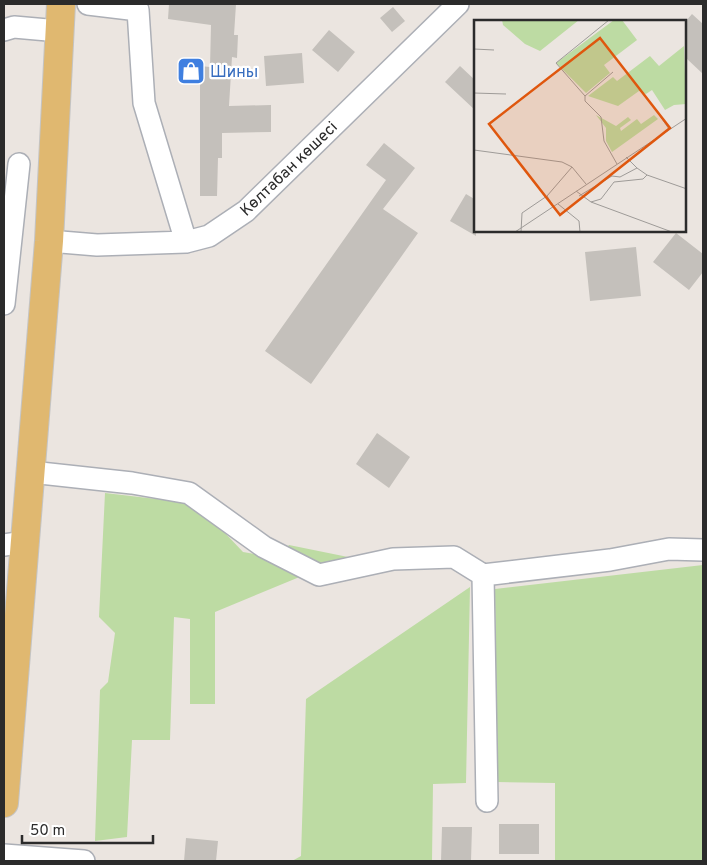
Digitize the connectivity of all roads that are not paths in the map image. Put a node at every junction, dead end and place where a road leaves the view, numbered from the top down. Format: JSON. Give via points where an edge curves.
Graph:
{"nodes":[{"id":1,"x":61,"y":4,"type":"edge"},
{"id":2,"x":88,"y":4,"type":"edge"},
{"id":3,"x":458,"y":4,"type":"edge"},
{"id":4,"x":139,"y":7,"type":"edge"},
{"id":5,"x":4,"y":30,"type":"edge"},
{"id":6,"x":58,"y":31,"type":"junction"},
{"id":7,"x":12,"y":168,"type":"edge"},
{"id":8,"x":52,"y":168,"type":"junction"},
{"id":9,"x":49,"y":240,"type":"junction"},
{"id":10,"x":186,"y":242,"type":"junction"},
{"id":11,"x":4,"y":304,"type":"edge"},
{"id":12,"x":31,"y":472,"type":"junction"},
{"id":13,"x":14,"y":543,"type":"edge"},
{"id":14,"x":703,"y":550,"type":"edge"},
{"id":15,"x":483,"y":575,"type":"junction"},
{"id":16,"x":487,"y":801,"type":"dead end"},
{"id":17,"x":4,"y":803,"type":"edge"},
{"id":18,"x":4,"y":855,"type":"edge"},
{"id":19,"x":84,"y":861,"type":"edge"}],
"edges":[{"from":1,"to":6,"type":"main road"},
{"from":2,"to":4,"type":"street"},
{"from":3,"to":10,"type":"street","name":"Көлтабан көшесі","via":[[246,211],[209,236]]},
{"from":4,"to":10,"type":"street","via":[[144,103]]},
{"from":5,"to":6,"type":"street","via":[[14,27]]},
{"from":6,"to":8,"type":"main road"},
{"from":7,"to":8,"type":"street"},
{"from":7,"to":11,"type":"street"},
{"from":8,"to":9,"type":"main road"},
{"from":9,"to":10,"type":"street","name":"Көлтабан көшесі","via":[[97,245]]},
{"from":9,"to":12,"type":"main road"},
{"from":12,"to":13,"type":"main road"},
{"from":12,"to":15,"type":"street","via":[[189,493],[264,547],[318,575],[393,559],[454,557]]},
{"from":13,"to":17,"type":"main road"},
{"from":14,"to":15,"type":"street","via":[[669,549],[610,560]]},
{"from":15,"to":16,"type":"street"},
{"from":18,"to":19,"type":"street"}]}
